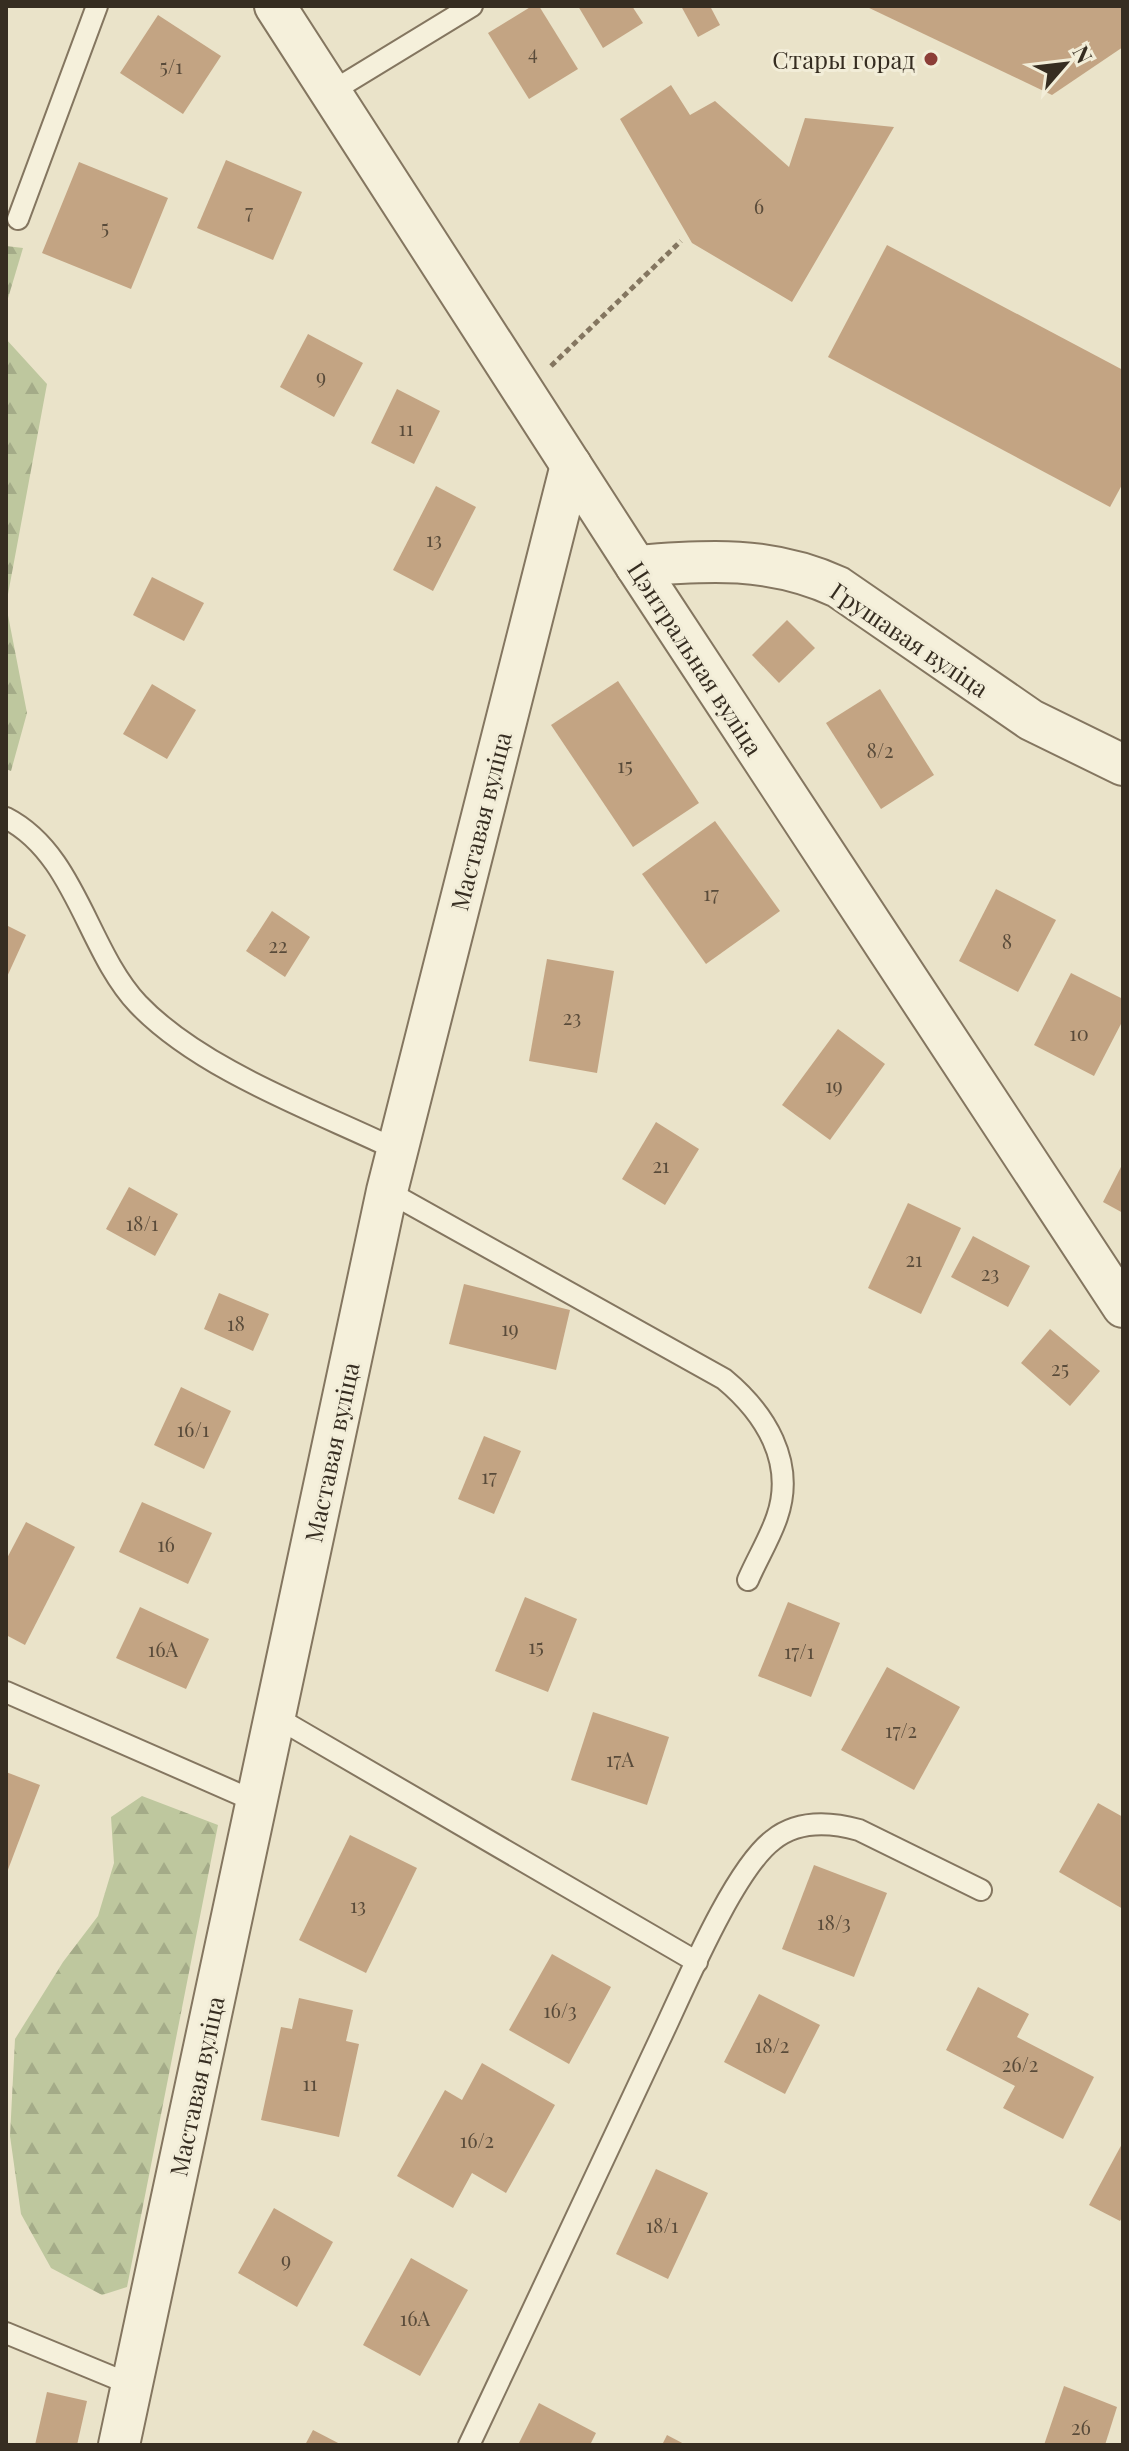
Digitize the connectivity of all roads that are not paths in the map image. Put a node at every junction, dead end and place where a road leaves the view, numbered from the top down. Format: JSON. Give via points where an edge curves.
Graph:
{"nodes":[{"id":1,"x":97,"y":6,"type":"edge"},
{"id":2,"x":275,"y":6,"type":"edge"},
{"id":3,"x":472,"y":6,"type":"edge"},
{"id":4,"x":331,"y":92,"type":"junction"},
{"id":5,"x":18,"y":219,"type":"dead end"},
{"id":6,"x":571,"y":465,"type":"junction"},
{"id":7,"x":636,"y":566,"type":"junction"},
{"id":8,"x":1123,"y":765,"type":"edge"},
{"id":9,"x":6,"y":818,"type":"edge"},
{"id":10,"x":397,"y":1150,"type":"junction"},
{"id":11,"x":387,"y":1191,"type":"junction"},
{"id":12,"x":1123,"y":1307,"type":"edge"},
{"id":13,"x":748,"y":1580,"type":"dead end"},
{"id":14,"x":6,"y":1692,"type":"edge"},
{"id":15,"x":274,"y":1716,"type":"junction"},
{"id":16,"x":257,"y":1802,"type":"junction"},
{"id":17,"x":981,"y":1890,"type":"dead end"},
{"id":18,"x":697,"y":1962,"type":"junction"},
{"id":19,"x":6,"y":2333,"type":"edge"},
{"id":20,"x":132,"y":2385,"type":"junction"},
{"id":21,"x":119,"y":2445,"type":"edge"},
{"id":22,"x":469,"y":2445,"type":"edge"}],
"edges":[{"from":1,"to":5,"type":"lane"},
{"from":2,"to":4,"type":"street","name":"Цэнтральная вуліца"},
{"from":3,"to":4,"type":"lane"},
{"from":4,"to":6,"type":"street","name":"Цэнтральная вуліца"},
{"from":6,"to":7,"type":"street","name":"Цэнтральная вуліца"},
{"from":6,"to":10,"type":"street","name":"Маставая вуліца"},
{"from":7,"to":8,"type":"street","name":"Грушавая вуліца","via":[[738,560],[807,572],[838,587],[1031,720]]},
{"from":7,"to":12,"type":"street","name":"Цэнтральная вуліца"},
{"from":9,"to":10,"type":"lane","via":[[41,846],[111,969],[169,1033],[201,1055]]},
{"from":10,"to":11,"type":"street","name":"Маставая вуліца"},
{"from":11,"to":13,"type":"lane","via":[[724,1379],[747,1398],[767,1423],[783,1486],[778,1516]]},
{"from":11,"to":15,"type":"street","name":"Маставая вуліца"},
{"from":14,"to":16,"type":"lane"},
{"from":15,"to":16,"type":"street","name":"Маставая вуліца"},
{"from":15,"to":18,"type":"lane"},
{"from":16,"to":20,"type":"street","name":"Маставая вуліца"},
{"from":17,"to":18,"type":"lane","via":[[859,1830],[828,1824],[795,1828],[774,1838],[757,1855]]},
{"from":18,"to":22,"type":"lane"},
{"from":19,"to":20,"type":"lane"},
{"from":20,"to":21,"type":"street","name":"Маставая вуліца"}]}
